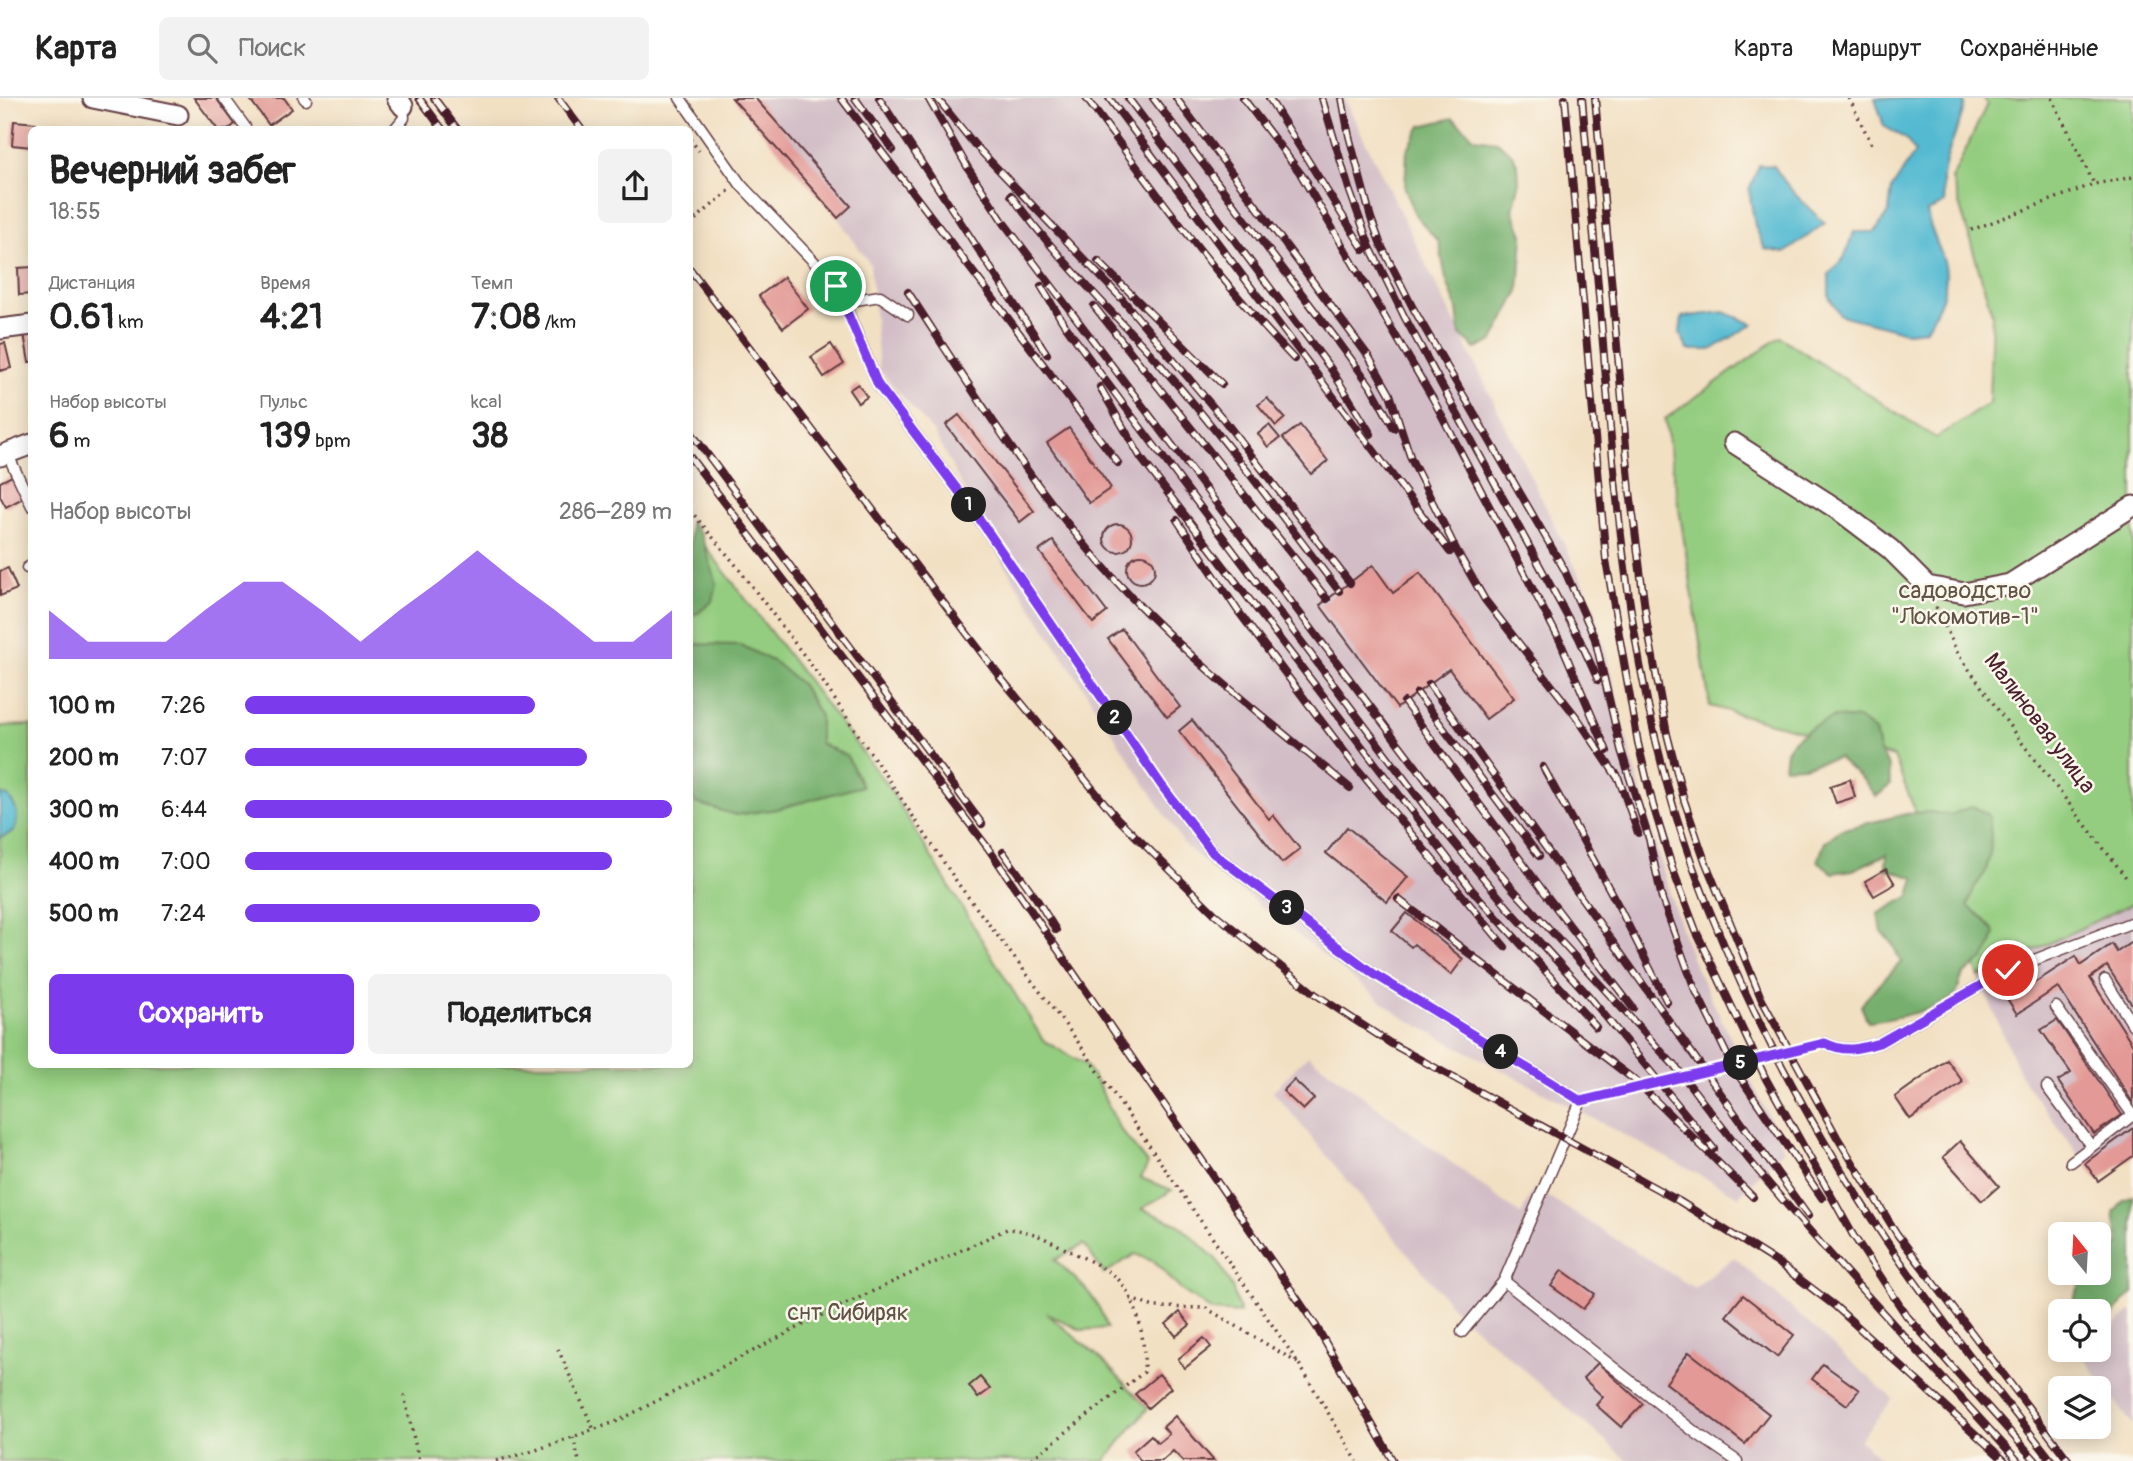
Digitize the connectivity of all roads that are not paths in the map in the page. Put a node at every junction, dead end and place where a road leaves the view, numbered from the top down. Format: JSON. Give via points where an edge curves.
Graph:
{"nodes":[{"id":1,"x":93,"y":98,"type":"edge"},
{"id":2,"x":224,"y":98,"type":"edge"},
{"id":3,"x":680,"y":98,"type":"edge"},
{"id":4,"x":400,"y":102,"type":"edge"},
{"id":5,"x":178,"y":115,"type":"dead end"},
{"id":6,"x":244,"y":126,"type":"edge"},
{"id":7,"x":397,"y":126,"type":"edge"},
{"id":8,"x":843,"y":302,"type":"junction"},
{"id":9,"x":908,"y":315,"type":"dead end"},
{"id":10,"x":28,"y":326,"type":"edge"},
{"id":11,"x":0,"y":329,"type":"edge"},
{"id":12,"x":1734,"y":443,"type":"dead end"},
{"id":13,"x":28,"y":446,"type":"edge"},
{"id":14,"x":3,"y":455,"type":"edge"},
{"id":15,"x":28,"y":499,"type":"edge"},
{"id":16,"x":2133,"y":506,"type":"edge"},
{"id":17,"x":2133,"y":922,"type":"edge"},
{"id":18,"x":2105,"y":980,"type":"dead end"},
{"id":19,"x":2056,"y":1007,"type":"dead end"},
{"id":20,"x":2133,"y":1025,"type":"edge"},
{"id":21,"x":1825,"y":1043,"type":"road end"},
{"id":22,"x":2047,"y":1087,"type":"dead end"},
{"id":23,"x":2133,"y":1115,"type":"edge"},
{"id":24,"x":2091,"y":1146,"type":"junction"},
{"id":25,"x":2071,"y":1162,"type":"dead end"},
{"id":26,"x":1504,"y":1281,"type":"junction"},
{"id":27,"x":1462,"y":1332,"type":"dead end"},
{"id":28,"x":1737,"y":1461,"type":"edge"}],
"edges":[{"from":1,"to":5,"type":"street"},
{"from":2,"to":6,"type":"lane"},
{"from":3,"to":8,"type":"lane","via":[[741,185],[836,286]]},
{"from":4,"to":7,"type":"lane","via":[[404,118]]},
{"from":8,"to":9,"type":"lane","via":[[880,296]]},
{"from":8,"to":26,"type":"lane","via":[[878,385],[976,514],[1213,853],[1374,974],[1581,1101]]},
{"from":10,"to":11,"type":"street"},
{"from":12,"to":16,"type":"street","via":[[1840,511],[1890,549],[1927,586],[1964,593],[2010,584]]},
{"from":13,"to":14,"type":"street"},
{"from":14,"to":15,"type":"lane"},
{"from":17,"to":21,"type":"lane","via":[[2008,970],[1879,1043],[1856,1050],[1839,1050]]},
{"from":18,"to":20,"type":"lane"},
{"from":19,"to":23,"type":"lane"},
{"from":22,"to":24,"type":"lane"},
{"from":23,"to":24,"type":"lane"},
{"from":24,"to":25,"type":"lane"},
{"from":26,"to":27,"type":"lane"},
{"from":26,"to":28,"type":"lane"}]}
